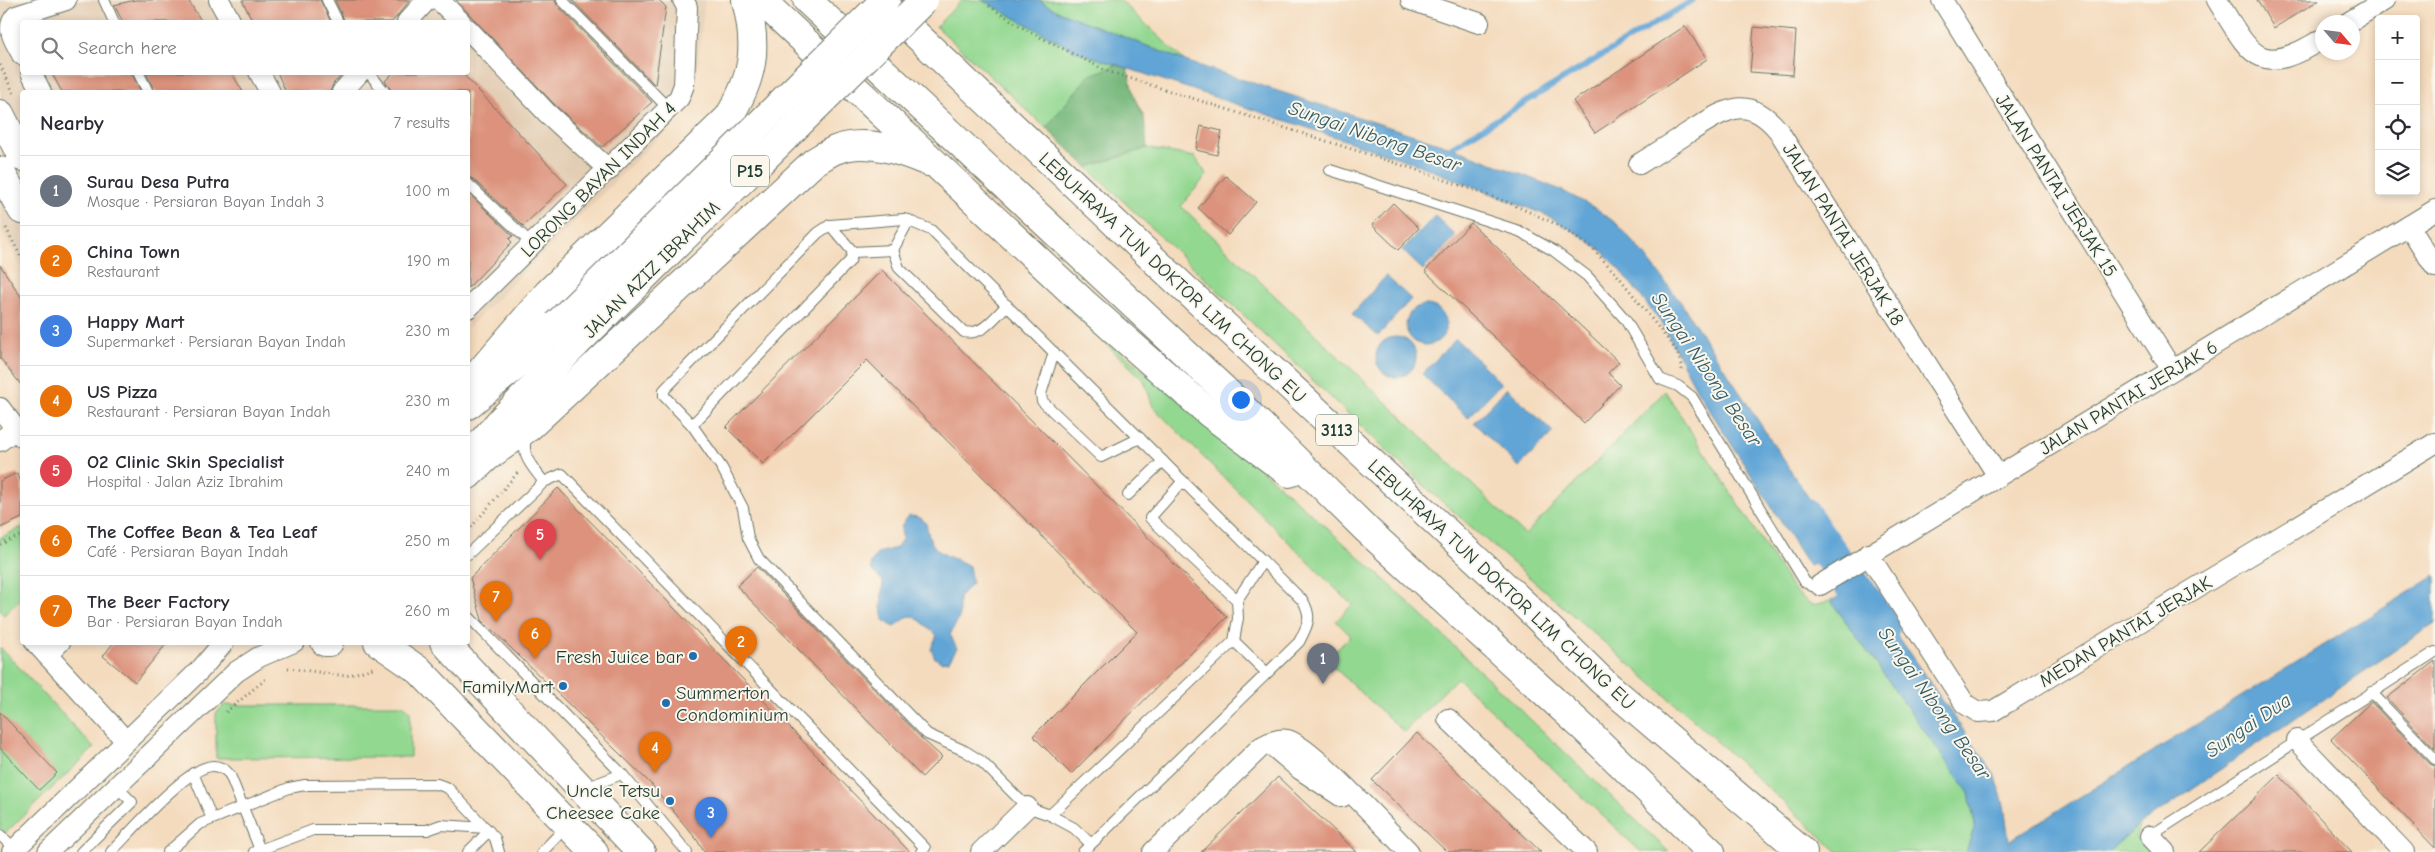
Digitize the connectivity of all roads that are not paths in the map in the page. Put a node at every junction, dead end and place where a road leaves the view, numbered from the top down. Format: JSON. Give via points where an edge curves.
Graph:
{"nodes":[{"id":1,"x":66,"y":0,"type":"edge"},
{"id":2,"x":104,"y":0,"type":"edge"},
{"id":3,"x":219,"y":0,"type":"edge"},
{"id":4,"x":327,"y":0,"type":"edge"},
{"id":5,"x":427,"y":0,"type":"edge"},
{"id":6,"x":439,"y":0,"type":"edge"},
{"id":7,"x":562,"y":0,"type":"edge"},
{"id":8,"x":683,"y":0,"type":"edge"},
{"id":9,"x":746,"y":0,"type":"edge"},
{"id":10,"x":761,"y":0,"type":"edge"},
{"id":11,"x":807,"y":0,"type":"edge"},
{"id":12,"x":879,"y":0,"type":"edge"},
{"id":13,"x":885,"y":0,"type":"edge"},
{"id":14,"x":924,"y":0,"type":"edge"},
{"id":15,"x":1411,"y":0,"type":"edge"},
{"id":16,"x":1942,"y":0,"type":"edge"},
{"id":17,"x":2219,"y":0,"type":"edge"},
{"id":18,"x":2384,"y":0,"type":"edge"},
{"id":19,"x":2360,"y":15,"type":"edge"},
{"id":20,"x":113,"y":20,"type":"edge"},
{"id":21,"x":230,"y":20,"type":"edge"},
{"id":22,"x":337,"y":20,"type":"edge"},
{"id":23,"x":409,"y":20,"type":"edge"},
{"id":24,"x":459,"y":20,"type":"edge"},
{"id":25,"x":1479,"y":23,"type":"dead end"},
{"id":26,"x":470,"y":32,"type":"edge"},
{"id":27,"x":2315,"y":43,"type":"edge"},
{"id":28,"x":20,"y":51,"type":"edge"},
{"id":29,"x":32,"y":75,"type":"edge"},
{"id":30,"x":140,"y":75,"type":"edge"},
{"id":31,"x":261,"y":75,"type":"edge"},
{"id":32,"x":357,"y":75,"type":"edge"},
{"id":33,"x":371,"y":75,"type":"edge"},
{"id":34,"x":40,"y":90,"type":"edge"},
{"id":35,"x":147,"y":90,"type":"edge"},
{"id":36,"x":269,"y":90,"type":"edge"},
{"id":37,"x":344,"y":90,"type":"edge"},
{"id":38,"x":383,"y":90,"type":"edge"},
{"id":39,"x":9,"y":108,"type":"edge"},
{"id":40,"x":669,"y":109,"type":"junction"},
{"id":41,"x":20,"y":150,"type":"edge"},
{"id":42,"x":1639,"y":164,"type":"dead end"},
{"id":43,"x":941,"y":167,"type":"junction"},
{"id":44,"x":609,"y":170,"type":"junction"},
{"id":45,"x":1330,"y":170,"type":"dead end"},
{"id":46,"x":0,"y":171,"type":"edge"},
{"id":47,"x":470,"y":186,"type":"edge"},
{"id":48,"x":2435,"y":210,"type":"edge"},
{"id":49,"x":13,"y":217,"type":"edge"},
{"id":50,"x":909,"y":220,"type":"junction"},
{"id":51,"x":830,"y":225,"type":"junction"},
{"id":52,"x":2409,"y":226,"type":"junction"},
{"id":53,"x":532,"y":244,"type":"junction"},
{"id":54,"x":893,"y":250,"type":"junction"},
{"id":55,"x":853,"y":252,"type":"junction"},
{"id":56,"x":2435,"y":268,"type":"edge"},
{"id":57,"x":1007,"y":305,"type":"junction"},
{"id":58,"x":470,"y":306,"type":"edge"},
{"id":59,"x":1054,"y":352,"type":"junction"},
{"id":60,"x":2172,"y":370,"type":"junction"},
{"id":61,"x":470,"y":384,"type":"edge"},
{"id":62,"x":470,"y":403,"type":"edge"},
{"id":63,"x":0,"y":408,"type":"edge"},
{"id":64,"x":692,"y":425,"type":"junction"},
{"id":65,"x":529,"y":427,"type":"junction"},
{"id":66,"x":19,"y":433,"type":"edge"},
{"id":67,"x":1140,"y":438,"type":"junction"},
{"id":68,"x":0,"y":441,"type":"edge"},
{"id":69,"x":2435,"y":443,"type":"edge"},
{"id":70,"x":470,"y":456,"type":"edge"},
{"id":71,"x":1163,"y":462,"type":"junction"},
{"id":72,"x":470,"y":473,"type":"edge"},
{"id":73,"x":1998,"y":476,"type":"junction"},
{"id":74,"x":1183,"y":481,"type":"junction"},
{"id":75,"x":544,"y":482,"type":"junction"},
{"id":76,"x":1128,"y":495,"type":"dead end"},
{"id":77,"x":1366,"y":530,"type":"junction"},
{"id":78,"x":470,"y":552,"type":"edge"},
{"id":79,"x":1862,"y":558,"type":"junction"},
{"id":80,"x":1263,"y":561,"type":"junction"},
{"id":81,"x":1820,"y":584,"type":"joint"},
{"id":82,"x":1236,"y":600,"type":"junction"},
{"id":83,"x":470,"y":618,"type":"edge"},
{"id":84,"x":1234,"y":640,"type":"junction"},
{"id":85,"x":221,"y":645,"type":"edge"},
{"id":86,"x":286,"y":645,"type":"edge"},
{"id":87,"x":447,"y":645,"type":"edge"},
{"id":88,"x":48,"y":647,"type":"edge"},
{"id":89,"x":2435,"y":652,"type":"edge"},
{"id":90,"x":378,"y":654,"type":"edge"},
{"id":91,"x":1267,"y":673,"type":"junction"},
{"id":92,"x":2371,"y":692,"type":"junction"},
{"id":93,"x":1448,"y":719,"type":"dead end"},
{"id":94,"x":2297,"y":740,"type":"junction"},
{"id":95,"x":126,"y":741,"type":"junction"},
{"id":96,"x":2435,"y":759,"type":"edge"},
{"id":97,"x":193,"y":773,"type":"junction"},
{"id":98,"x":622,"y":774,"type":"junction"},
{"id":99,"x":116,"y":786,"type":"junction"},
{"id":100,"x":582,"y":789,"type":"junction"},
{"id":101,"x":243,"y":806,"type":"junction"},
{"id":102,"x":1027,"y":807,"type":"junction"},
{"id":103,"x":1050,"y":815,"type":"junction"},
{"id":104,"x":212,"y":819,"type":"junction"},
{"id":105,"x":487,"y":830,"type":"junction"},
{"id":106,"x":0,"y":835,"type":"edge"},
{"id":107,"x":2150,"y":836,"type":"joint"},
{"id":108,"x":581,"y":841,"type":"edge"},
{"id":109,"x":1091,"y":844,"type":"junction"},
{"id":110,"x":13,"y":851,"type":"edge"},
{"id":111,"x":257,"y":851,"type":"edge"},
{"id":112,"x":686,"y":851,"type":"edge"},
{"id":113,"x":48,"y":852,"type":"edge"},
{"id":114,"x":80,"y":852,"type":"edge"},
{"id":115,"x":111,"y":852,"type":"edge"},
{"id":116,"x":168,"y":852,"type":"edge"},
{"id":117,"x":468,"y":852,"type":"edge"},
{"id":118,"x":499,"y":852,"type":"edge"},
{"id":119,"x":542,"y":852,"type":"edge"},
{"id":120,"x":641,"y":852,"type":"edge"},
{"id":121,"x":921,"y":852,"type":"edge"},
{"id":122,"x":981,"y":852,"type":"edge"},
{"id":123,"x":1083,"y":852,"type":"edge"},
{"id":124,"x":1153,"y":852,"type":"edge"},
{"id":125,"x":1409,"y":852,"type":"edge"},
{"id":126,"x":1587,"y":852,"type":"edge"},
{"id":127,"x":1712,"y":852,"type":"edge"},
{"id":128,"x":1803,"y":852,"type":"edge"},
{"id":129,"x":2165,"y":852,"type":"edge"},
{"id":130,"x":2404,"y":852,"type":"edge"}],
"edges":[{"from":1,"to":28,"type":"street","via":[[16,16],[10,22]]},
{"from":2,"to":20,"type":"lane"},
{"from":3,"to":21,"type":"street"},
{"from":4,"to":22,"type":"lane"},
{"from":5,"to":23,"type":"street"},
{"from":6,"to":24,"type":"street"},
{"from":7,"to":40,"type":"lane"},
{"from":8,"to":40,"type":"street","name":"LORONG BAYAN INDAH 4","via":[[687,7],[684,85],[679,98]]},
{"from":9,"to":61,"type":"main road","via":[[753,41],[751,67],[742,95],[728,118],[548,292]]},
{"from":10,"to":43,"type":"main road"},
{"from":11,"to":77,"type":"main road","number":"3113","via":[[1232,396]]},
{"from":12,"to":128,"type":"main road","name":"LEBUHRAYA TUN DOKTOR LIM CHONG EU","number":"3113","via":[[1523,602],[1602,680]]},
{"from":13,"to":62,"type":"main road","name":"JALAN AZIZ IBRAHIM","number":"P15","bridge":true,"via":[[518,364]]},
{"from":14,"to":70,"type":"main road","name":"JALAN AZIZ IBRAHIM","number":"P15","bridge":true,"via":[[576,344]]},
{"from":15,"to":25,"type":"street"},
{"from":16,"to":60,"type":"street","name":"JALAN PANTAI JERJAK 15"},
{"from":17,"to":27,"type":"street","via":[[2247,47],[2258,56],[2282,60]]},
{"from":18,"to":19,"type":"street"},
{"from":26,"to":44,"type":"street","via":[[547,113]]},
{"from":29,"to":34,"type":"street"},
{"from":30,"to":35,"type":"lane"},
{"from":31,"to":36,"type":"street"},
{"from":32,"to":37,"type":"street"},
{"from":33,"to":38,"type":"lane"},
{"from":39,"to":41,"type":"main road"},
{"from":40,"to":44,"type":"street","name":"LORONG BAYAN INDAH 4"},
{"from":42,"to":73,"type":"street","name":"JALAN PANTAI JERJAK 18","via":[[1723,111],[1746,108],[1768,118]]},
{"from":43,"to":65,"type":"main road","via":[[908,154],[867,146],[836,150],[814,162]]},
{"from":43,"to":77,"type":"main road","via":[[1084,303],[1209,413]]},
{"from":44,"to":53,"type":"street","name":"LORONG BAYAN INDAH 4"},
{"from":45,"to":81,"type":"lane","via":[[1519,231],[1554,251],[1587,276],[1625,319],[1660,379],[1678,386],[1692,397],[1805,582],[1812,586]]},
{"from":46,"to":49,"type":"main road"},
{"from":47,"to":53,"type":"lane"},
{"from":48,"to":52,"type":"street","name":"JALAN PANTAI JERJAK 6"},
{"from":50,"to":51,"type":"lane"},
{"from":50,"to":54,"type":"lane"},
{"from":50,"to":57,"type":"lane","via":[[931,230]]},
{"from":51,"to":55,"type":"lane"},
{"from":51,"to":64,"type":"lane","via":[[811,240],[664,390],[663,393]]},
{"from":52,"to":56,"type":"street"},
{"from":52,"to":60,"type":"street","name":"JALAN PANTAI JERJAK 6"},
{"from":53,"to":58,"type":"street","name":"LORONG BAYAN INDAH 4"},
{"from":54,"to":55,"type":"lane"},
{"from":54,"to":57,"type":"lane","via":[[899,268],[964,332],[979,332]]},
{"from":55,"to":64,"type":"lane","via":[[850,262]]},
{"from":57,"to":59,"type":"lane"},
{"from":59,"to":67,"type":"lane"},
{"from":59,"to":67,"type":"lane","via":[[1041,394],[1042,401],[1100,457]]},
{"from":60,"to":73,"type":"street","name":"JALAN PANTAI JERJAK 6"},
{"from":63,"to":66,"type":"street"},
{"from":64,"to":102,"type":"lane","via":[[718,461],[743,508],[748,538],[759,559],[927,734],[981,761]]},
{"from":65,"to":72,"type":"main road"},
{"from":65,"to":75,"type":"lane","via":[[523,446],[527,461]]},
{"from":66,"to":68,"type":"street"},
{"from":67,"to":71,"type":"lane"},
{"from":69,"to":79,"type":"street","name":"MEDAN PANTAI JERJAK","via":[[1993,711],[1978,712],[1965,704]]},
{"from":71,"to":74,"type":"lane"},
{"from":71,"to":76,"type":"lane"},
{"from":73,"to":79,"type":"street","name":"JALAN PANTAI JERJAK 6"},
{"from":74,"to":80,"type":"lane"},
{"from":74,"to":82,"type":"lane","via":[[1150,518]]},
{"from":75,"to":78,"type":"lane"},
{"from":75,"to":121,"type":"lane","via":[[562,474],[925,848]]},
{"from":77,"to":127,"type":"main road","number":"3113","via":[[1586,730]]},
{"from":79,"to":81,"type":"street","name":"JALAN PANTAI JERJAK 6"},
{"from":80,"to":82,"type":"lane"},
{"from":80,"to":91,"type":"lane","via":[[1303,601],[1309,612],[1299,642]]},
{"from":82,"to":84,"type":"lane","via":[[1238,618]]},
{"from":83,"to":98,"type":"lane"},
{"from":84,"to":91,"type":"lane"},
{"from":84,"to":103,"type":"lane"},
{"from":85,"to":95,"type":"street"},
{"from":86,"to":99,"type":"street","via":[[258,656],[236,672]]},
{"from":87,"to":100,"type":"main road"},
{"from":88,"to":95,"type":"street"},
{"from":89,"to":92,"type":"lane"},
{"from":90,"to":108,"type":"main road","via":[[420,671]]},
{"from":91,"to":109,"type":"lane"},
{"from":92,"to":94,"type":"lane"},
{"from":92,"to":96,"type":"lane"},
{"from":93,"to":126,"type":"street"},
{"from":94,"to":107,"type":"lane"},
{"from":94,"to":130,"type":"street"},
{"from":95,"to":110,"type":"street"},
{"from":97,"to":101,"type":"lane","via":[[213,766],[226,770]]},
{"from":97,"to":104,"type":"lane"},
{"from":97,"to":115,"type":"lane"},
{"from":98,"to":100,"type":"lane"},
{"from":98,"to":112,"type":"lane"},
{"from":99,"to":113,"type":"street"},
{"from":99,"to":114,"type":"lane","via":[[132,802]]},
{"from":100,"to":120,"type":"main road"},
{"from":101,"to":104,"type":"lane"},
{"from":101,"to":105,"type":"lane","via":[[305,785],[437,784],[448,788]]},
{"from":101,"to":111,"type":"lane"},
{"from":102,"to":103,"type":"lane"},
{"from":102,"to":122,"type":"street"},
{"from":103,"to":109,"type":"lane","via":[[1074,828]]},
{"from":104,"to":116,"type":"lane","via":[[188,832]]},
{"from":105,"to":111,"type":"lane","via":[[442,825],[427,830],[313,830]]},
{"from":105,"to":117,"type":"lane"},
{"from":105,"to":118,"type":"lane","via":[[497,842]]},
{"from":106,"to":110,"type":"lane"},
{"from":107,"to":129,"type":"street"},
{"from":108,"to":119,"type":"lane"},
{"from":109,"to":123,"type":"lane"},
{"from":124,"to":125,"type":"street","via":[[1261,748],[1269,743],[1288,740],[1313,755]]}]}
